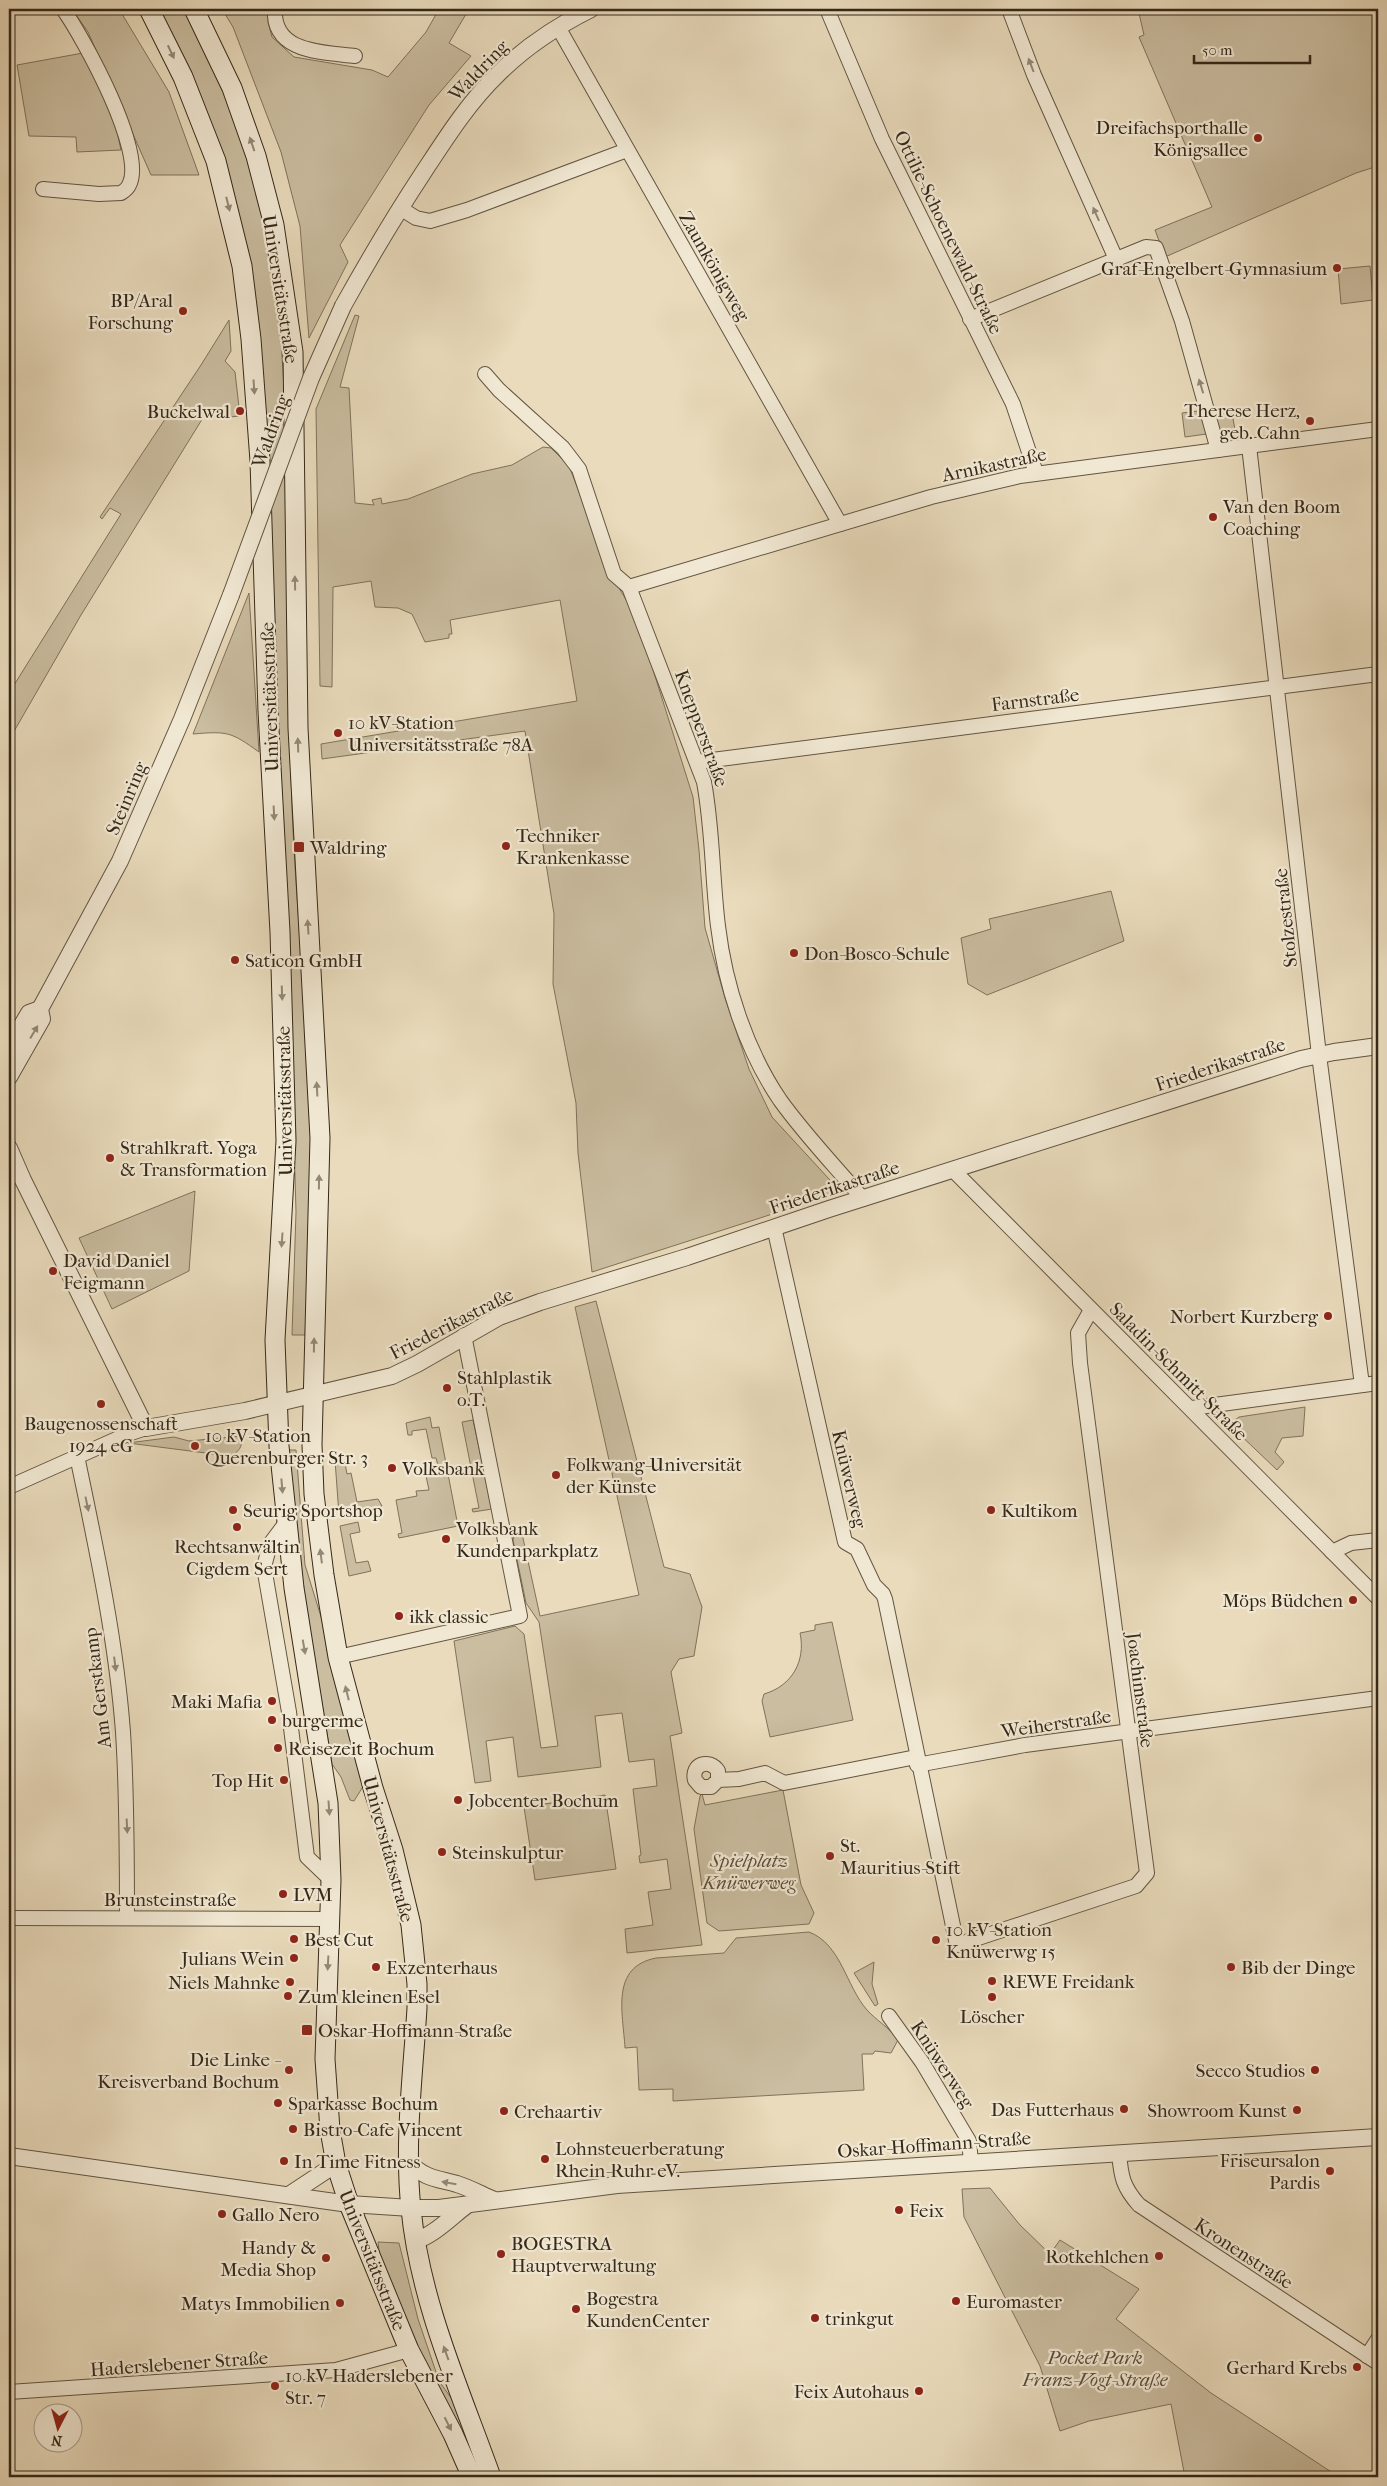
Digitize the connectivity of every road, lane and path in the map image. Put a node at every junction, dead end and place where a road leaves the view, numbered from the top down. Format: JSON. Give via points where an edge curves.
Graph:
{"nodes":[{"id":1,"x":63,"y":9,"type":"edge"},
{"id":2,"x":149,"y":9,"type":"edge"},
{"id":3,"x":194,"y":9,"type":"edge"},
{"id":4,"x":275,"y":9,"type":"edge"},
{"id":5,"x":591,"y":9,"type":"edge"},
{"id":6,"x":827,"y":9,"type":"edge"},
{"id":7,"x":1009,"y":9,"type":"edge"},
{"id":8,"x":558,"y":27,"type":"junction"},
{"id":9,"x":355,"y":56,"type":"dead end"},
{"id":10,"x":627,"y":150,"type":"junction"},
{"id":11,"x":43,"y":190,"type":"dead end"},
{"id":12,"x":400,"y":208,"type":"junction"},
{"id":13,"x":1116,"y":258,"type":"junction"},
{"id":14,"x":970,"y":319,"type":"junction"},
{"id":15,"x":485,"y":374,"type":"dead end"},
{"id":16,"x":1378,"y":429,"type":"edge"},
{"id":17,"x":1249,"y":446,"type":"junction"},
{"id":18,"x":1218,"y":450,"type":"junction"},
{"id":19,"x":1036,"y":473,"type":"junction"},
{"id":20,"x":840,"y":524,"type":"junction"},
{"id":21,"x":629,"y":587,"type":"junction"},
{"id":22,"x":231,"y":595,"type":"joint"},
{"id":23,"x":1378,"y":674,"type":"edge"},
{"id":24,"x":1278,"y":686,"type":"junction"},
{"id":25,"x":696,"y":762,"type":"junction"},
{"id":26,"x":40,"y":1009,"type":"junction"},
{"id":27,"x":1378,"y":1046,"type":"edge"},
{"id":28,"x":9,"y":1047,"type":"edge"},
{"id":29,"x":1320,"y":1055,"type":"junction"},
{"id":30,"x":9,"y":1077,"type":"edge"},
{"id":31,"x":9,"y":1148,"type":"edge"},
{"id":32,"x":953,"y":1170,"type":"junction"},
{"id":33,"x":863,"y":1199,"type":"junction"},
{"id":34,"x":774,"y":1228,"type":"junction"},
{"id":35,"x":1091,"y":1310,"type":"junction"},
{"id":36,"x":464,"y":1336,"type":"junction"},
{"id":37,"x":1378,"y":1383,"type":"edge"},
{"id":38,"x":1362,"y":1385,"type":"junction"},
{"id":39,"x":314,"y":1394,"type":"junction"},
{"id":40,"x":277,"y":1403,"type":"junction"},
{"id":41,"x":1192,"y":1408,"type":"junction"},
{"id":42,"x":146,"y":1428,"type":"junction"},
{"id":43,"x":77,"y":1456,"type":"junction"},
{"id":44,"x":9,"y":1487,"type":"edge"},
{"id":45,"x":285,"y":1524,"type":"junction"},
{"id":46,"x":1378,"y":1540,"type":"edge"},
{"id":47,"x":1332,"y":1552,"type":"junction"},
{"id":48,"x":1378,"y":1598,"type":"edge"},
{"id":49,"x":338,"y":1657,"type":"junction"},
{"id":50,"x":1378,"y":1698,"type":"edge"},
{"id":51,"x":1127,"y":1732,"type":"junction"},
{"id":52,"x":917,"y":1761,"type":"junction"},
{"id":53,"x":718,"y":1780,"type":"dead end"},
{"id":54,"x":331,"y":1880,"type":"junction"},
{"id":55,"x":9,"y":1918,"type":"edge"},
{"id":56,"x":127,"y":1918,"type":"junction"},
{"id":57,"x":330,"y":1918,"type":"junction"},
{"id":58,"x":956,"y":1945,"type":"joint"},
{"id":59,"x":889,"y":2016,"type":"dead end"},
{"id":60,"x":1378,"y":2137,"type":"edge"},
{"id":61,"x":1119,"y":2153,"type":"junction"},
{"id":62,"x":9,"y":2156,"type":"edge"},
{"id":63,"x":408,"y":2162,"type":"junction"},
{"id":64,"x":971,"y":2162,"type":"junction"},
{"id":65,"x":336,"y":2164,"type":"junction"},
{"id":66,"x":289,"y":2196,"type":"junction"},
{"id":67,"x":494,"y":2200,"type":"junction"},
{"id":68,"x":349,"y":2204,"type":"junction"},
{"id":69,"x":468,"y":2204,"type":"junction"},
{"id":70,"x":411,"y":2208,"type":"junction"},
{"id":71,"x":415,"y":2242,"type":"junction"},
{"id":72,"x":1378,"y":2338,"type":"edge"},
{"id":73,"x":409,"y":2350,"type":"junction"},
{"id":74,"x":1372,"y":2359,"type":"edge"},
{"id":75,"x":9,"y":2392,"type":"edge"},
{"id":76,"x":472,"y":2477,"type":"edge"},
{"id":77,"x":491,"y":2477,"type":"edge"}],
"edges":[{"from":1,"to":11,"type":"street","via":[[112,99],[128,138],[132,166],[130,184],[121,193]]},
{"from":2,"to":40,"type":"main road","name":"Universitätsstraße","one_way":true,"via":[[183,77],[216,161],[235,234],[248,315],[260,461],[286,1141],[276,1340]]},
{"from":39,"to":3,"type":"main road","name":"Universitätsstraße","one_way":true,"via":[[320,1138],[299,766],[293,352],[274,225],[256,156],[232,88]]},
{"from":4,"to":9,"type":"street","via":[[274,21],[280,34],[301,49]]},
{"from":5,"to":8,"type":"street","name":"Waldring"},
{"from":6,"to":14,"type":"street","name":"Ottilie-Schoenewald-Straße","via":[[882,139]]},
{"from":13,"to":7,"type":"street","one_way":true,"via":[[1034,75]]},
{"from":8,"to":10,"type":"street","name":"Zaunkönigweg"},
{"from":8,"to":12,"type":"street","name":"Waldring","via":[[518,55],[468,106]]},
{"from":10,"to":12,"type":"street","via":[[436,220],[416,218]]},
{"from":10,"to":20,"type":"street","name":"Zaunkönigweg"},
{"from":12,"to":22,"type":"street","name":"Waldring","bridge":true,"via":[[343,306],[311,378]]},
{"from":13,"to":14,"type":"street"},
{"from":18,"to":13,"type":"street","one_way":true,"via":[[1182,321],[1156,248],[1146,247]]},
{"from":14,"to":19,"type":"street","name":"Ottilie-Schoenewald-Straße","via":[[1013,404]]},
{"from":15,"to":21,"type":"street","name":"Knepperstraße","via":[[563,448],[579,469],[614,574]]},
{"from":16,"to":17,"type":"street","name":"Arnikastraße"},
{"from":17,"to":18,"type":"street","name":"Arnikastraße"},
{"from":17,"to":24,"type":"street","name":"Stolzestraße"},
{"from":18,"to":19,"type":"street","name":"Arnikastraße"},
{"from":19,"to":20,"type":"street","name":"Arnikastraße","via":[[930,497]]},
{"from":20,"to":21,"type":"street","name":"Arnikastraße"},
{"from":21,"to":25,"type":"street","name":"Knepperstraße"},
{"from":22,"to":26,"type":"street","name":"Steinring","via":[[182,719],[120,861]]},
{"from":23,"to":24,"type":"street","name":"Farnstraße"},
{"from":24,"to":25,"type":"street","name":"Farnstraße"},
{"from":24,"to":29,"type":"street","name":"Stolzestraße"},
{"from":25,"to":33,"type":"street","name":"Knepperstraße","via":[[709,810],[720,942],[728,983],[744,1026],[762,1069],[780,1099],[808,1137]]},
{"from":26,"to":28,"type":"street","name":"Steinring","via":[[29,1013]]},
{"from":30,"to":26,"type":"street","name":"Steinring","one_way":true,"via":[[42,1019]]},
{"from":27,"to":29,"type":"street","name":"Friederikastraße"},
{"from":29,"to":32,"type":"street","name":"Friederikastraße"},
{"from":29,"to":38,"type":"street","name":"Stolzestraße"},
{"from":31,"to":42,"type":"street"},
{"from":32,"to":33,"type":"street","name":"Friederikastraße"},
{"from":32,"to":35,"type":"street","name":"Saladin-Schmitt-Straße"},
{"from":33,"to":34,"type":"street","name":"Friederikastraße"},
{"from":34,"to":36,"type":"street","name":"Friederikastraße","via":[[540,1302],[499,1317]]},
{"from":34,"to":52,"type":"street","name":"Knüwerweg","via":[[846,1542],[857,1549],[874,1585],[883,1594]]},
{"from":35,"to":41,"type":"street","name":"Saladin-Schmitt-Straße"},
{"from":35,"to":51,"type":"street","name":"Joachimstraße","via":[[1078,1333],[1080,1363]]},
{"from":36,"to":39,"type":"street","name":"Friederikastraße","via":[[392,1376]]},
{"from":36,"to":49,"type":"street","via":[[520,1616]]},
{"from":37,"to":38,"type":"street"},
{"from":38,"to":41,"type":"street"},
{"from":39,"to":40,"type":"street"},
{"from":49,"to":39,"type":"main road","name":"Universitätsstraße","one_way":true,"via":[[314,1494]]},
{"from":40,"to":42,"type":"street"},
{"from":40,"to":45,"type":"main road","name":"Universitätsstraße","one_way":true},
{"from":41,"to":47,"type":"street","name":"Saladin-Schmitt-Straße"},
{"from":42,"to":43,"type":"street"},
{"from":43,"to":44,"type":"street"},
{"from":43,"to":56,"type":"street","name":"Am Gerstkamp","one_way":true,"via":[[101,1572],[122,1722],[128,1841]]},
{"from":45,"to":54,"type":"main road","name":"Universitätsstraße","one_way":true,"via":[[324,1768],[331,1838]]},
{"from":45,"to":54,"type":"street","via":[[270,1544],[264,1567],[289,1712],[307,1857]]},
{"from":46,"to":47,"type":"street","via":[[1351,1543]]},
{"from":47,"to":48,"type":"street","name":"Saladin-Schmitt-Straße"},
{"from":63,"to":49,"type":"main road","name":"Universitätsstraße","one_way":true,"via":[[417,2008],[410,1925],[393,1850]]},
{"from":50,"to":51,"type":"street","name":"Weiherstraße"},
{"from":51,"to":52,"type":"street","name":"Weiherstraße"},
{"from":51,"to":58,"type":"street","name":"Joachimstraße","via":[[1147,1874],[1141,1883]]},
{"from":52,"to":53,"type":"street","via":[[784,1783],[765,1773]]},
{"from":52,"to":58,"type":"street","name":"Knüwerweg"},
{"from":54,"to":57,"type":"main road","name":"Universitätsstraße"},
{"from":55,"to":56,"type":"street","name":"Brunsteinstraße"},
{"from":56,"to":57,"type":"street","name":"Brunsteinstraße"},
{"from":57,"to":65,"type":"main road","name":"Universitätsstraße","one_way":true,"via":[[325,2059]]},
{"from":59,"to":64,"type":"street","name":"Knüwerweg","via":[[916,2053],[970,2141]]},
{"from":60,"to":61,"type":"street","name":"Oskar-Hoffmann-Straße"},
{"from":61,"to":64,"type":"street","name":"Oskar-Hoffmann-Straße"},
{"from":61,"to":74,"type":"street","name":"Kronenstraße","via":[[1126,2190],[1139,2206]]},
{"from":62,"to":66,"type":"street","name":"Oskar-Hoffmann-Straße"},
{"from":67,"to":63,"type":"street","name":"Oskar-Hoffmann-Straße","one_way":true,"via":[[456,2184],[438,2181]]},
{"from":63,"to":70,"type":"main road","name":"Universitätsstraße"},
{"from":64,"to":67,"type":"street","name":"Oskar-Hoffmann-Straße","via":[[617,2185]]},
{"from":65,"to":66,"type":"street"},
{"from":65,"to":68,"type":"main road","name":"Universitätsstraße"},
{"from":66,"to":68,"type":"street","name":"Oskar-Hoffmann-Straße"},
{"from":67,"to":69,"type":"street","name":"Oskar-Hoffmann-Straße"},
{"from":68,"to":70,"type":"street","name":"Oskar-Hoffmann-Straße"},
{"from":68,"to":73,"type":"main road","name":"Universitätsstraße"},
{"from":69,"to":70,"type":"street","name":"Oskar-Hoffmann-Straße"},
{"from":69,"to":71,"type":"street","name":"Oskar-Hoffmann-Straße","via":[[428,2237]]},
{"from":70,"to":71,"type":"main road","name":"Universitätsstraße"},
{"from":77,"to":71,"type":"main road","name":"Universitätsstraße","one_way":true,"via":[[433,2318]]},
{"from":72,"to":74,"type":"street"},
{"from":73,"to":75,"type":"street","name":"Haderslebener Straße","via":[[328,2371]]},
{"from":73,"to":76,"type":"main road","name":"Universitätsstraße","one_way":true}]}
